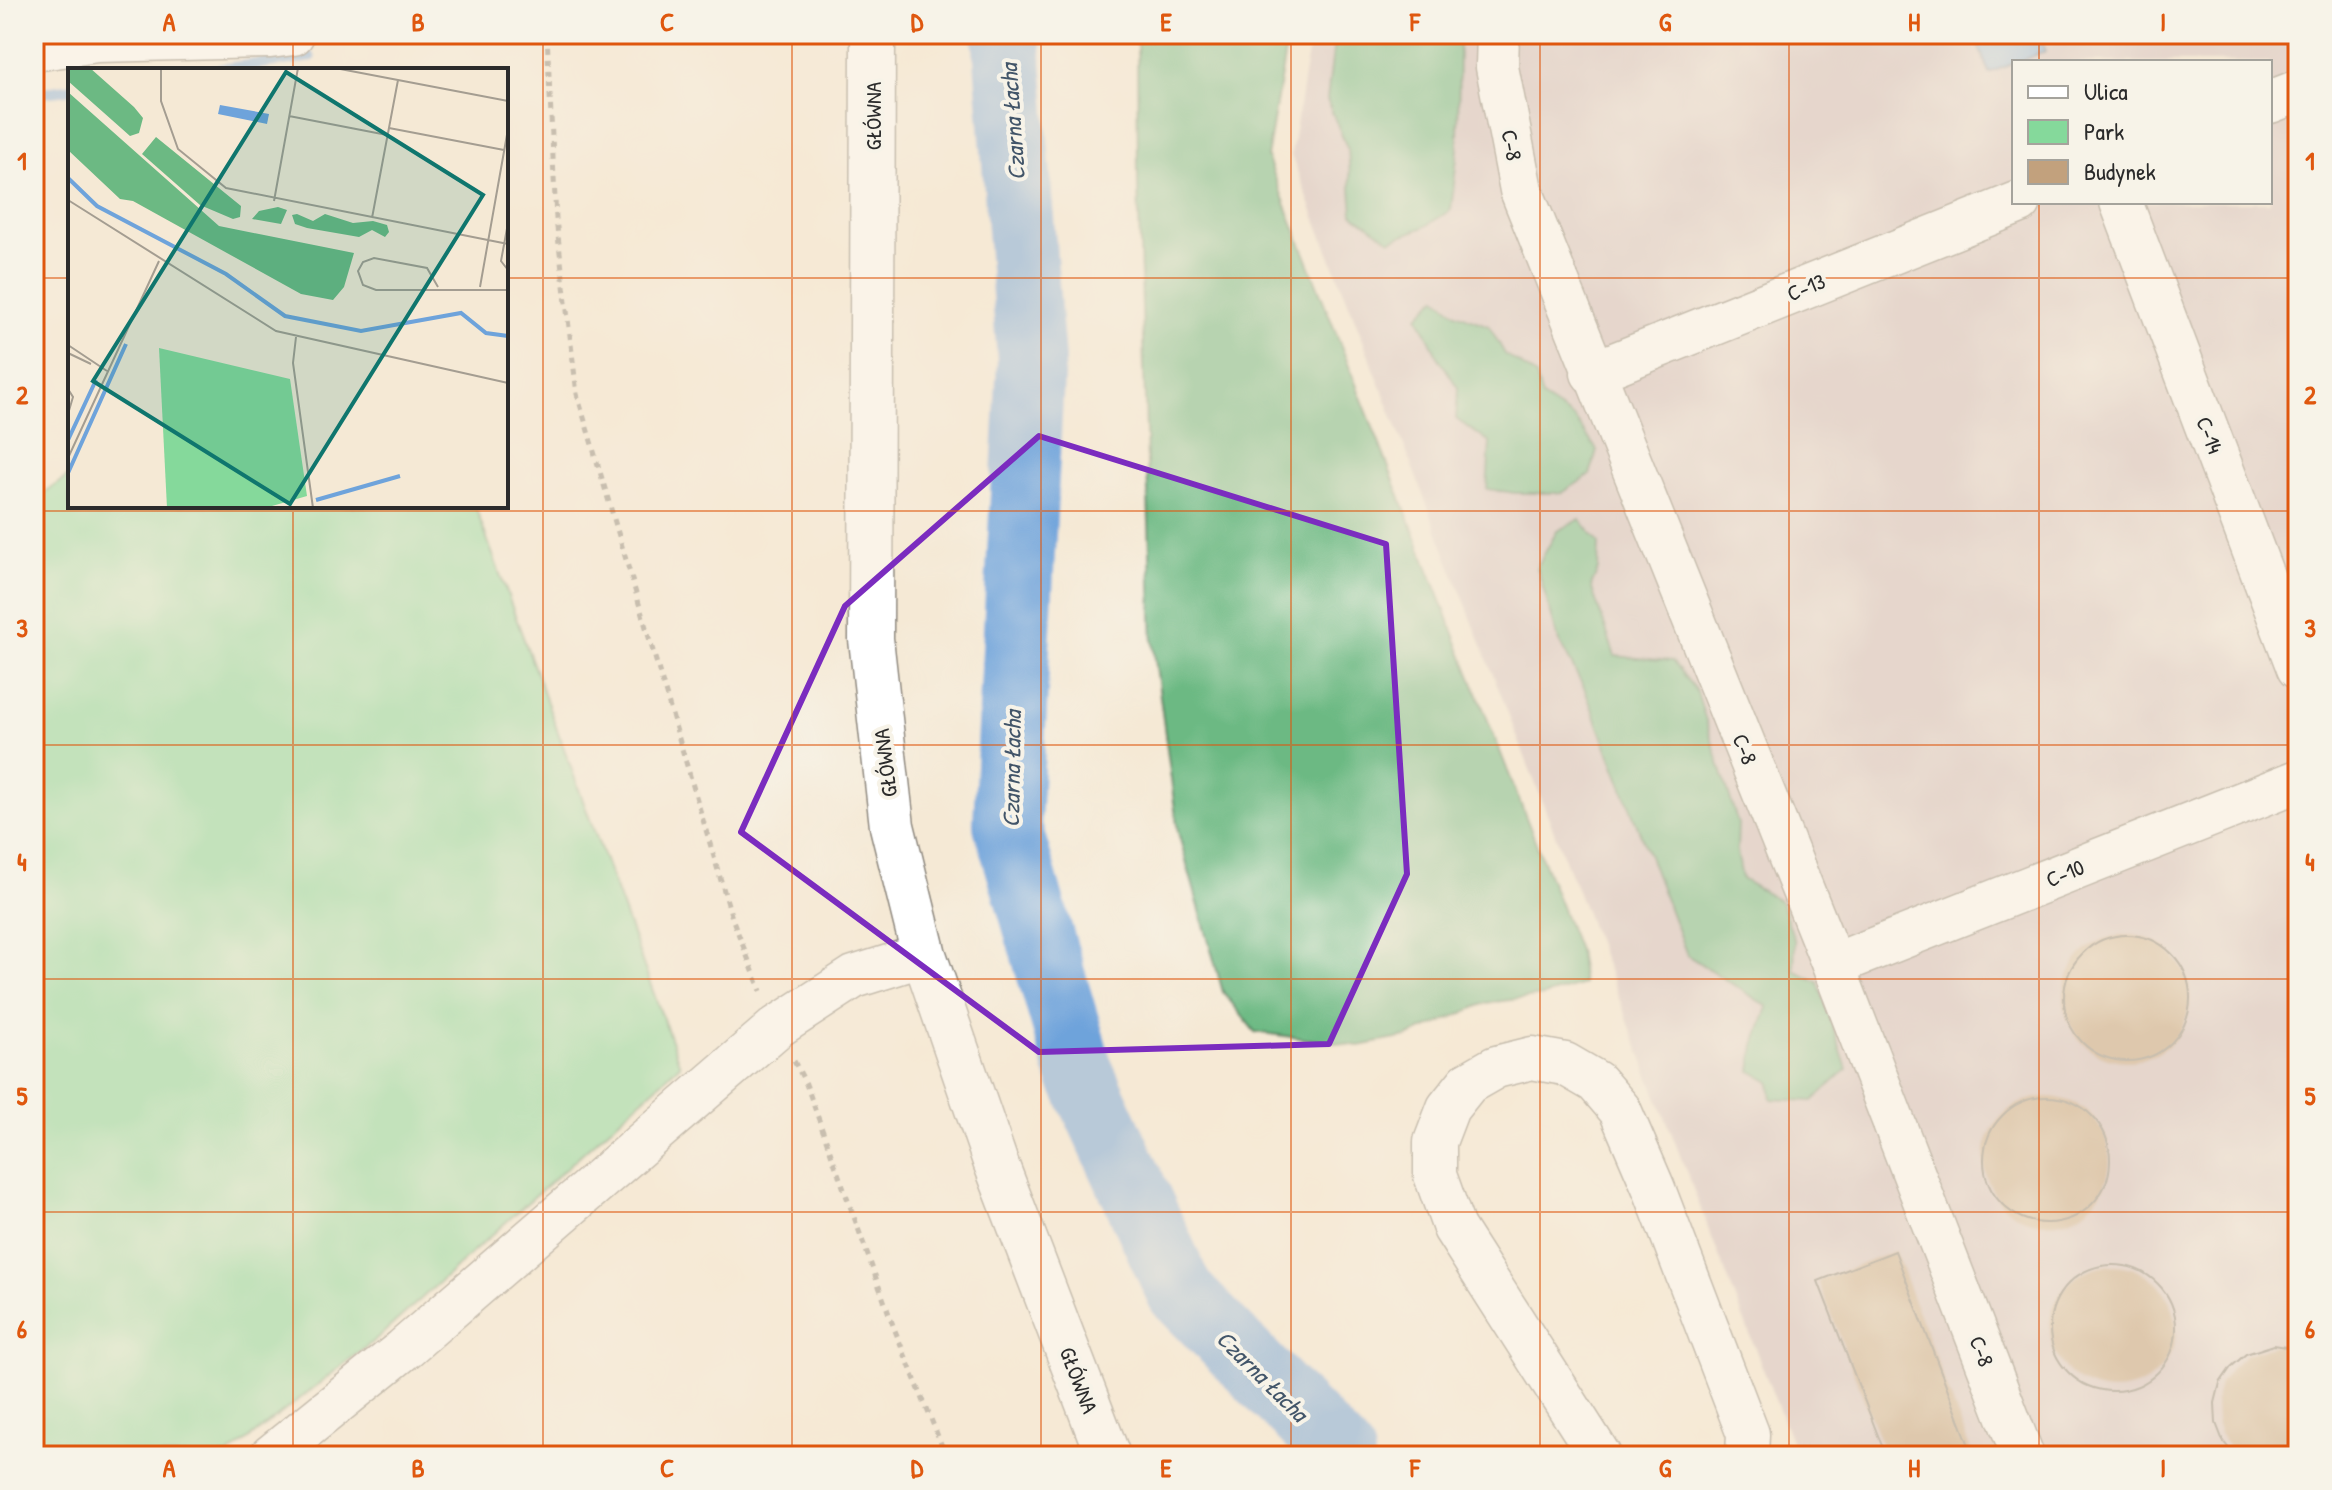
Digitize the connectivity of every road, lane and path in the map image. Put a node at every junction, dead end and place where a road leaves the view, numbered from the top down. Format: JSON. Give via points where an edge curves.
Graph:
{"nodes":[{"id":1,"x":293,"y":34,"type":"edge"},
{"id":2,"x":547,"y":34,"type":"edge"},
{"id":3,"x":873,"y":34,"type":"edge"},
{"id":4,"x":1498,"y":34,"type":"edge"},
{"id":5,"x":96,"y":37,"type":"edge"},
{"id":6,"x":34,"y":50,"type":"edge"},
{"id":7,"x":2298,"y":91,"type":"edge"},
{"id":8,"x":2272,"y":101,"type":"edge"},
{"id":9,"x":2015,"y":204,"type":"edge"},
{"id":10,"x":2122,"y":204,"type":"edge"},
{"id":11,"x":1592,"y":373,"type":"junction"},
{"id":12,"x":2298,"y":668,"type":"edge"},
{"id":13,"x":2298,"y":781,"type":"edge"},
{"id":14,"x":924,"y":955,"type":"junction"},
{"id":15,"x":1833,"y":965,"type":"junction"},
{"id":16,"x":763,"y":996,"type":"dead end"},
{"id":17,"x":790,"y":1052,"type":"dead end"},
{"id":18,"x":271,"y":1456,"type":"edge"},
{"id":19,"x":946,"y":1456,"type":"edge"},
{"id":20,"x":1108,"y":1456,"type":"edge"},
{"id":21,"x":1600,"y":1456,"type":"edge"},
{"id":22,"x":1747,"y":1456,"type":"edge"},
{"id":23,"x":2023,"y":1456,"type":"edge"}],
"edges":[{"from":1,"to":5,"type":"street"},
{"from":2,"to":16,"type":"path","via":[[556,219],[577,394],[732,918]]},
{"from":3,"to":14,"type":"main road","name":"GŁÓWNA","via":[[871,639],[892,826]]},
{"from":4,"to":11,"type":"street","name":"C-8","via":[[1497,67],[1521,190]]},
{"from":5,"to":6,"type":"street"},
{"from":7,"to":8,"type":"street"},
{"from":9,"to":11,"type":"street","name":"C-13"},
{"from":10,"to":12,"type":"street","name":"C-14"},
{"from":11,"to":15,"type":"street","name":"C-8"},
{"from":13,"to":15,"type":"street","name":"C-10"},
{"from":14,"to":18,"type":"street","via":[[854,977],[777,1027],[404,1349]]},
{"from":14,"to":20,"type":"main road","name":"GŁÓWNA","via":[[995,1161]]},
{"from":15,"to":23,"type":"street","name":"C-8"},
{"from":17,"to":19,"type":"path"},
{"from":21,"to":22,"type":"street","via":[[1454,1228],[1435,1175],[1435,1142],[1448,1108],[1468,1083],[1496,1067],[1532,1058],[1565,1064],[1596,1082],[1620,1110],[1748,1434]]}]}
